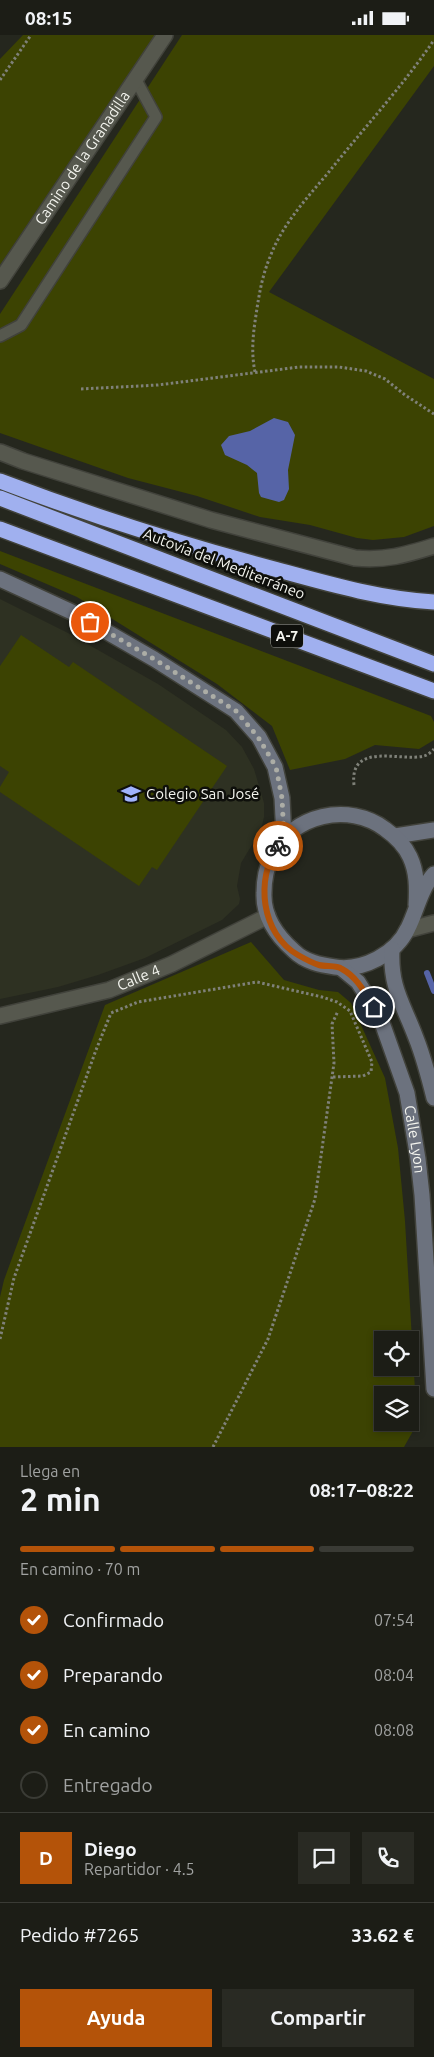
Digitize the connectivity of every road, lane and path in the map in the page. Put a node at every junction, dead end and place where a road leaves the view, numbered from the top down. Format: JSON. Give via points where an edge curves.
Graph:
{"nodes":[{"id":1,"x":31,"y":35,"type":"edge"},
{"id":2,"x":165,"y":35,"type":"edge"},
{"id":3,"x":434,"y":40,"type":"edge"},
{"id":4,"x":0,"y":80,"type":"edge"},
{"id":5,"x":136,"y":80,"type":"junction"},
{"id":6,"x":0,"y":281,"type":"edge"},
{"id":7,"x":0,"y":336,"type":"edge"},
{"id":8,"x":255,"y":372,"type":"junction"},
{"id":9,"x":81,"y":389,"type":"dead end"},
{"id":10,"x":434,"y":414,"type":"edge"},
{"id":11,"x":0,"y":451,"type":"edge"},
{"id":12,"x":0,"y":481,"type":"edge"},
{"id":13,"x":0,"y":498,"type":"edge"},
{"id":14,"x":0,"y":529,"type":"edge"},
{"id":15,"x":434,"y":546,"type":"edge"},
{"id":16,"x":0,"y":579,"type":"edge"},
{"id":17,"x":434,"y":602,"type":"edge"},
{"id":18,"x":434,"y":664,"type":"edge"},
{"id":19,"x":434,"y":691,"type":"edge"},
{"id":20,"x":434,"y":749,"type":"edge"},
{"id":21,"x":354,"y":785,"type":"dead end"},
{"id":22,"x":434,"y":830,"type":"edge"},
{"id":23,"x":395,"y":836,"type":"junction"},
{"id":24,"x":284,"y":838,"type":"junction"},
{"id":25,"x":434,"y":874,"type":"edge"},
{"id":26,"x":416,"y":905,"type":"junction"},
{"id":27,"x":268,"y":916,"type":"junction"},
{"id":28,"x":434,"y":923,"type":"edge"},
{"id":29,"x":407,"y":930,"type":"junction"},
{"id":30,"x":392,"y":949,"type":"junction"},
{"id":31,"x":341,"y":968,"type":"junction"},
{"id":32,"x":338,"y":1011,"type":"dead end"},
{"id":33,"x":0,"y":1016,"type":"edge"},
{"id":34,"x":332,"y":1077,"type":"junction"},
{"id":35,"x":434,"y":1098,"type":"edge"},
{"id":36,"x":0,"y":1339,"type":"edge"},
{"id":37,"x":434,"y":1389,"type":"edge"},
{"id":38,"x":213,"y":1447,"type":"edge"}],
"edges":[{"from":1,"to":4,"type":"path"},
{"from":2,"to":5,"type":"street","name":"Camino de la Granadilla"},
{"from":3,"to":8,"type":"path","via":[[298,208],[284,230],[270,256],[260,287],[254,326]]},
{"from":5,"to":6,"type":"street","name":"Camino de la Granadilla"},
{"from":5,"to":7,"type":"lane","via":[[156,117],[20,325]]},
{"from":8,"to":9,"type":"path","via":[[158,385]]},
{"from":8,"to":10,"type":"path","via":[[298,367],[366,371],[385,379]]},
{"from":11,"to":15,"type":"street","via":[[210,519],[355,558],[400,557]]},
{"from":12,"to":17,"type":"highway","via":[[86,514],[203,551],[345,588]]},
{"from":13,"to":18,"type":"highway","name":"Autovía del Mediterráneo","number":"A-7"},
{"from":14,"to":19,"type":"highway","number":"A-7"},
{"from":16,"to":24,"type":"street","via":[[90,622],[236,711],[258,737],[276,767]]},
{"from":20,"to":21,"type":"path","via":[[426,755],[414,757],[386,755],[369,758],[358,765],[352,775]]},
{"from":22,"to":23,"type":"street"},
{"from":23,"to":24,"type":"street","via":[[375,822],[352,814],[327,815],[304,823]]},
{"from":23,"to":26,"type":"street","via":[[410,856],[417,880]]},
{"from":24,"to":27,"type":"street","via":[[272,855],[265,875],[264,896]]},
{"from":25,"to":26,"type":"street"},
{"from":26,"to":29,"type":"street"},
{"from":27,"to":31,"type":"street","via":[[279,937],[296,954],[318,965]]},
{"from":27,"to":33,"type":"street","name":"Calle 4","via":[[172,964],[109,990]]},
{"from":28,"to":29,"type":"street"},
{"from":29,"to":30,"type":"street"},
{"from":30,"to":31,"type":"street","via":[[359,966]]},
{"from":30,"to":35,"type":"street","name":"Calle Lyon","via":[[394,985],[416,1037]]},
{"from":31,"to":37,"type":"street","name":"Calle Lyon","via":[[358,982],[380,1017],[407,1093],[422,1195]]},
{"from":32,"to":34,"type":"path","via":[[332,1023]]},
{"from":34,"to":36,"type":"path","via":[[363,1076],[371,1072],[372,1061],[350,1011],[322,997],[257,982],[138,1002],[111,1013],[14,1278]]},
{"from":34,"to":38,"type":"path","via":[[315,1199],[298,1254],[268,1339]]}]}
